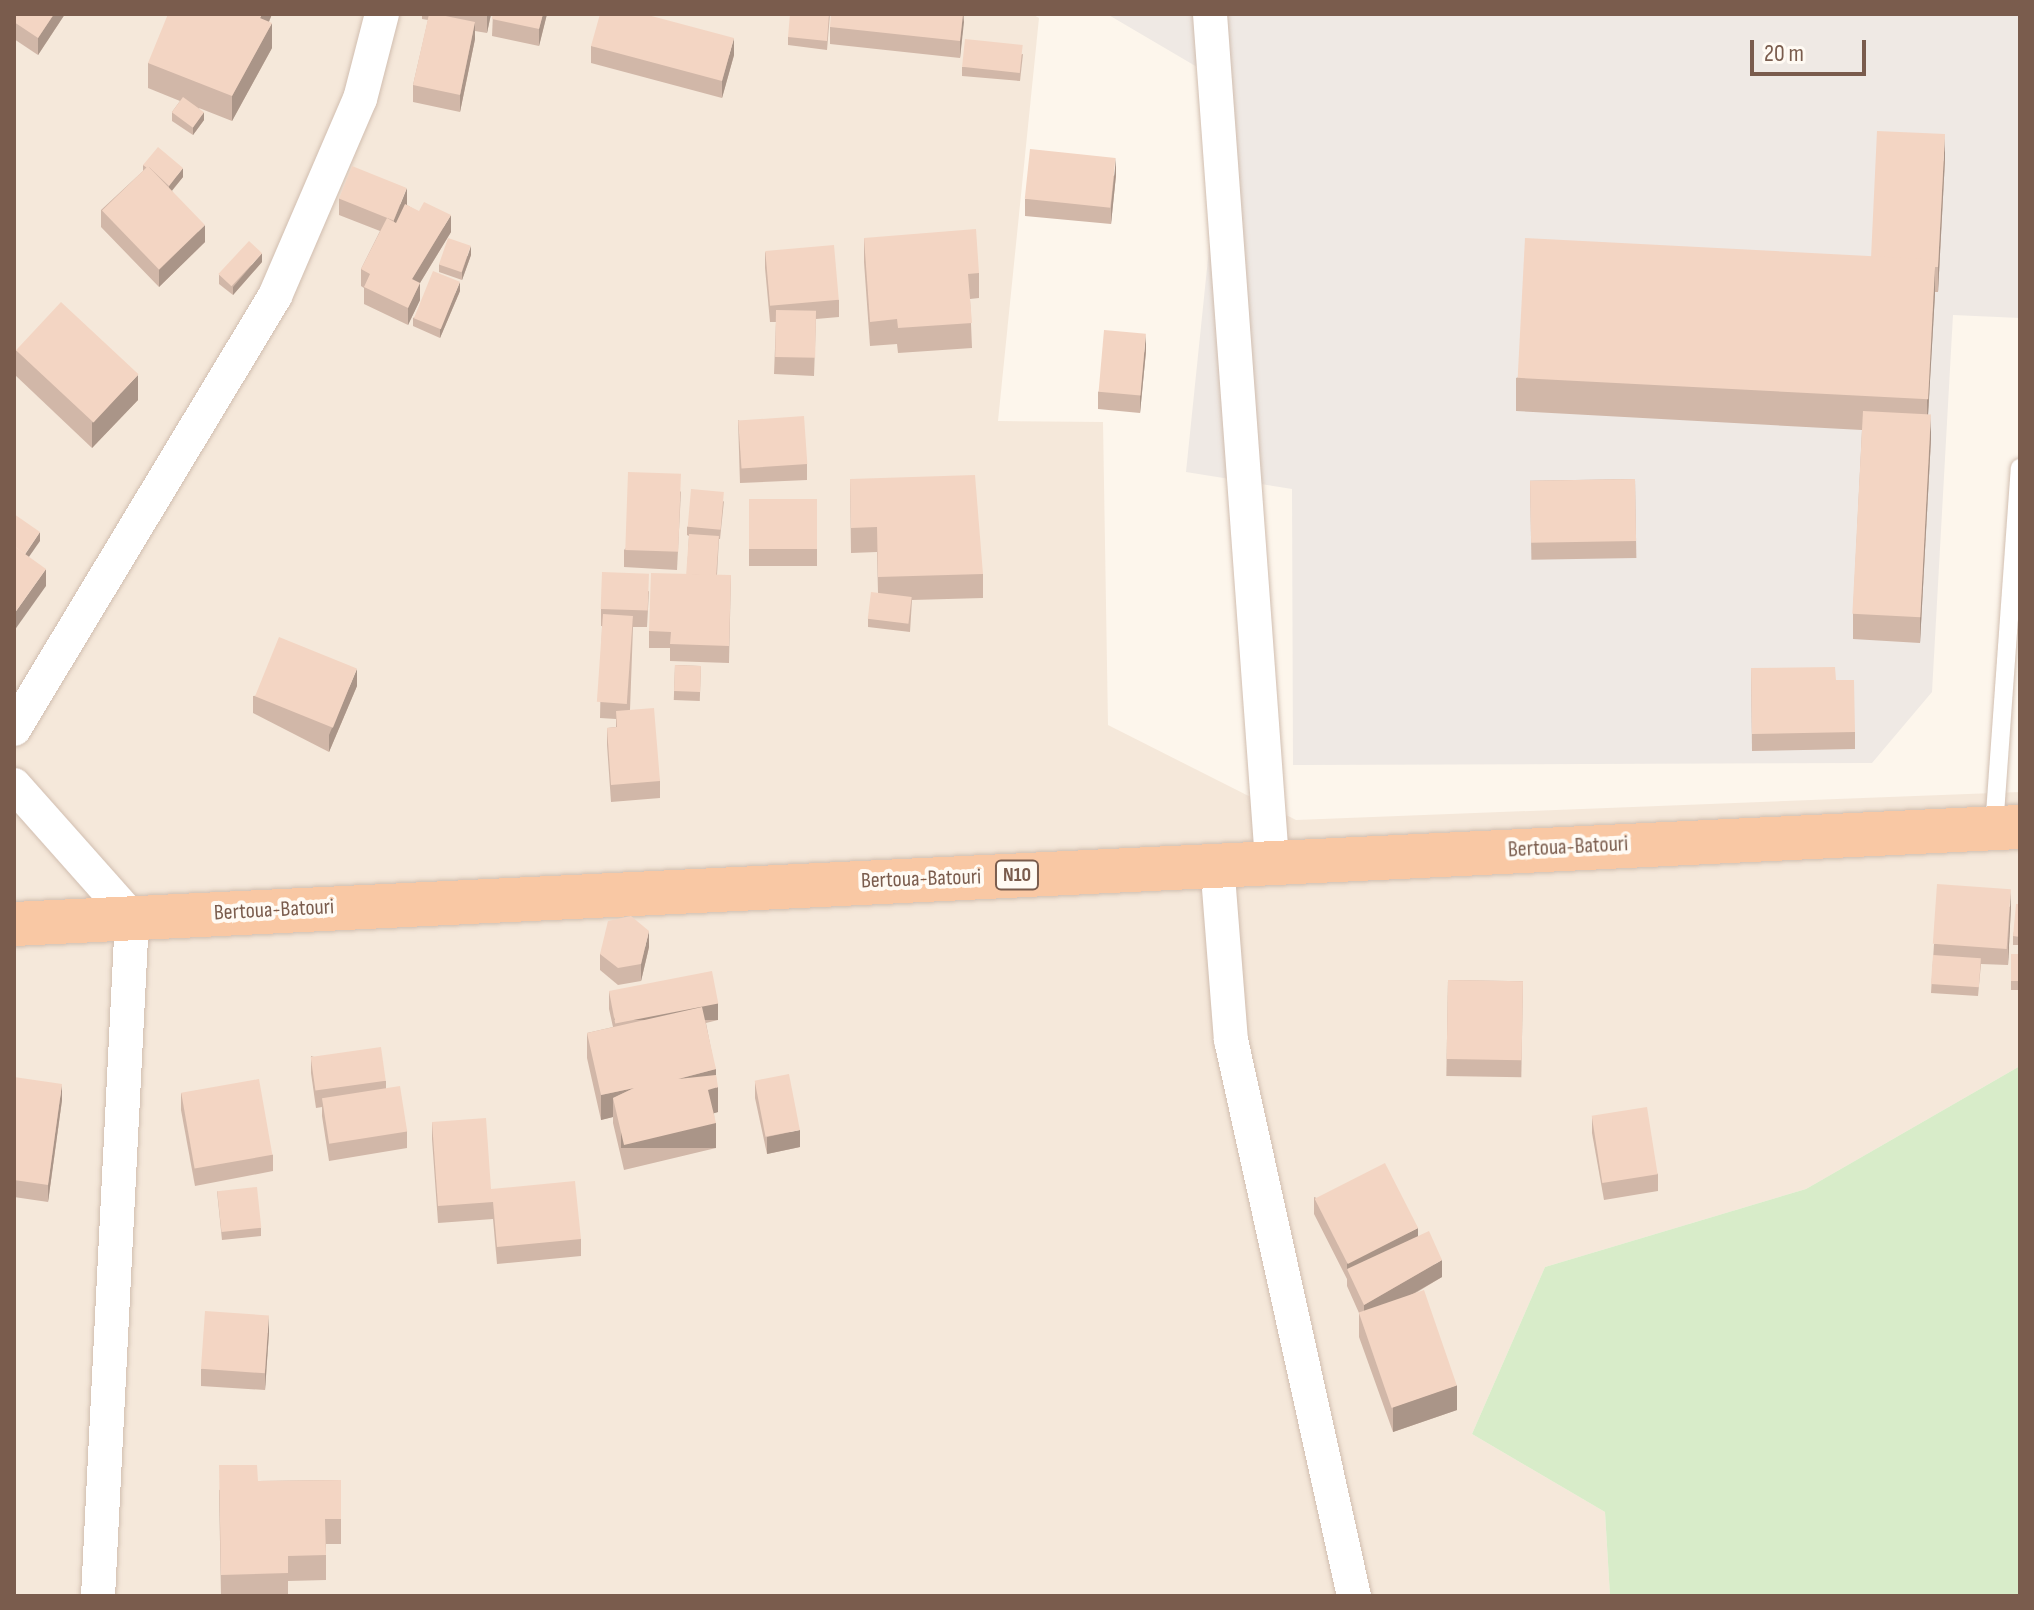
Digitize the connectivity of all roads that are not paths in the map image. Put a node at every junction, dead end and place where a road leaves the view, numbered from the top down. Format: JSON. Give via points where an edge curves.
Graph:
{"nodes":[{"id":1,"x":382,"y":14,"type":"edge"},
{"id":2,"x":1210,"y":14,"type":"edge"},
{"id":3,"x":2020,"y":468,"type":"edge"},
{"id":4,"x":14,"y":729,"type":"edge"},
{"id":5,"x":14,"y":785,"type":"edge"},
{"id":6,"x":2007,"y":828,"type":"edge"},
{"id":7,"x":1272,"y":860,"type":"junction"},
{"id":8,"x":1217,"y":863,"type":"junction"},
{"id":9,"x":132,"y":918,"type":"junction"},
{"id":10,"x":14,"y":924,"type":"edge"},
{"id":11,"x":98,"y":1596,"type":"edge"},
{"id":12,"x":1354,"y":1596,"type":"edge"}],
"edges":[{"from":1,"to":4,"type":"street","via":[[355,113],[275,296]]},
{"from":2,"to":7,"type":"street"},
{"from":3,"to":6,"type":"lane"},
{"from":5,"to":9,"type":"street"},
{"from":6,"to":7,"type":"highway","name":"Bertoua-Batouri","number":"N10"},
{"from":7,"to":8,"type":"highway","name":"Bertoua-Batouri","number":"N10"},
{"from":8,"to":9,"type":"highway","name":"Bertoua-Batouri","number":"N10"},
{"from":8,"to":12,"type":"street","via":[[1231,1040]]},
{"from":9,"to":10,"type":"highway","name":"Bertoua-Batouri","number":"N10"},
{"from":9,"to":11,"type":"street"}]}
